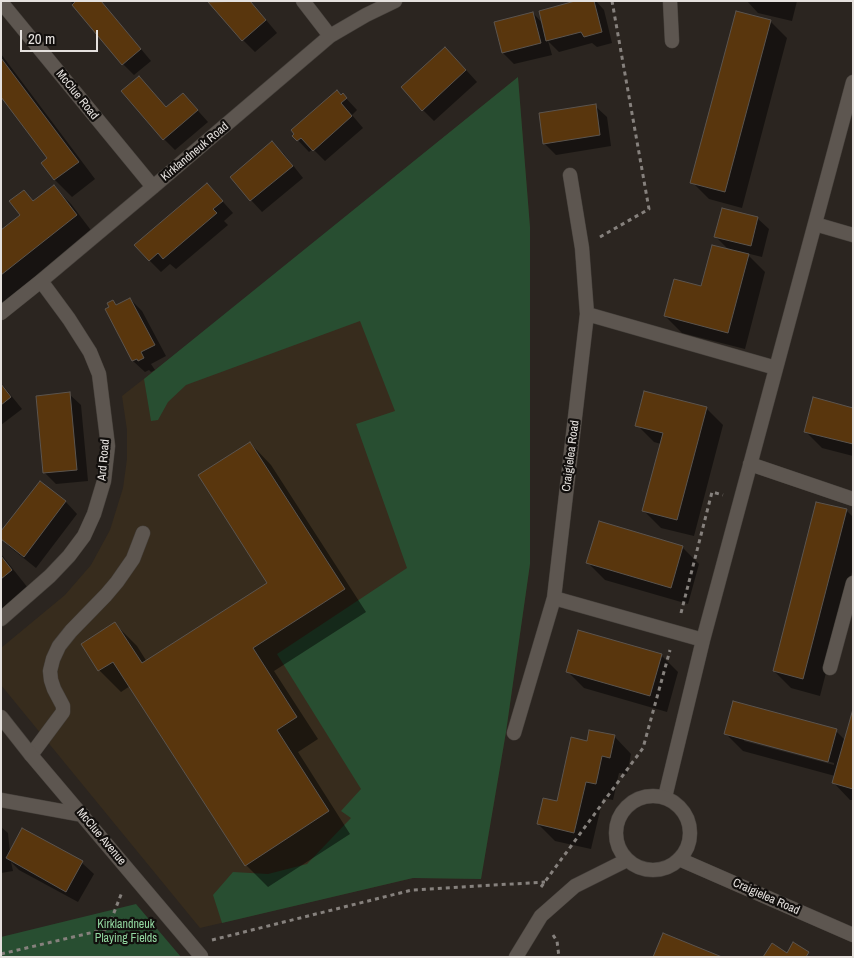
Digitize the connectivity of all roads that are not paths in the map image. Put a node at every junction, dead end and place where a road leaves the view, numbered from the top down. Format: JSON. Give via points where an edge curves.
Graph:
{"nodes":[{"id":1,"x":303,"y":1,"type":"edge"},
{"id":2,"x":395,"y":1,"type":"edge"},
{"id":3,"x":670,"y":1,"type":"edge"},
{"id":4,"x":1,"y":2,"type":"edge"},
{"id":5,"x":330,"y":36,"type":"junction"},
{"id":6,"x":672,"y":41,"type":"dead end"},
{"id":7,"x":853,"y":82,"type":"edge"},
{"id":8,"x":570,"y":175,"type":"dead end"},
{"id":9,"x":153,"y":187,"type":"junction"},
{"id":10,"x":815,"y":224,"type":"junction"},
{"id":11,"x":853,"y":235,"type":"edge"},
{"id":12,"x":41,"y":281,"type":"junction"},
{"id":13,"x":1,"y":313,"type":"edge"},
{"id":14,"x":587,"y":314,"type":"junction"},
{"id":15,"x":776,"y":368,"type":"junction"},
{"id":16,"x":750,"y":464,"type":"junction"},
{"id":17,"x":853,"y":499,"type":"edge"},
{"id":18,"x":144,"y":533,"type":"dead end"},
{"id":19,"x":853,"y":583,"type":"edge"},
{"id":20,"x":554,"y":598,"type":"junction"},
{"id":21,"x":1,"y":619,"type":"edge"},
{"id":22,"x":703,"y":640,"type":"junction"},
{"id":23,"x":830,"y":668,"type":"dead end"},
{"id":24,"x":1,"y":717,"type":"edge"},
{"id":25,"x":514,"y":733,"type":"dead end"},
{"id":26,"x":31,"y":755,"type":"junction"},
{"id":27,"x":665,"y":797,"type":"junction"},
{"id":28,"x":1,"y":800,"type":"edge"},
{"id":29,"x":83,"y":816,"type":"junction"},
{"id":30,"x":679,"y":859,"type":"junction"},
{"id":31,"x":628,"y":860,"type":"junction"},
{"id":32,"x":853,"y":935,"type":"edge"},
{"id":33,"x":201,"y":956,"type":"edge"},
{"id":34,"x":516,"y":957,"type":"edge"}],
"edges":[{"from":1,"to":5,"type":"street"},
{"from":2,"to":5,"type":"street","name":"Kirklandneuk Road"},
{"from":3,"to":6,"type":"street"},
{"from":4,"to":9,"type":"street","name":"McClue Road"},
{"from":5,"to":9,"type":"street","name":"Kirklandneuk Road"},
{"from":7,"to":10,"type":"street"},
{"from":8,"to":14,"type":"street","name":"Craigielea Road","via":[[582,248]]},
{"from":9,"to":12,"type":"street","name":"Kirklandneuk Road"},
{"from":10,"to":11,"type":"street"},
{"from":10,"to":15,"type":"street"},
{"from":12,"to":13,"type":"street","name":"Kirklandneuk Road"},
{"from":12,"to":21,"type":"street","name":"Ard Road","via":[[90,352],[99,374],[108,446],[104,481],[84,536],[50,576]]},
{"from":14,"to":15,"type":"street"},
{"from":14,"to":20,"type":"street","name":"Craigielea Road"},
{"from":15,"to":16,"type":"street"},
{"from":16,"to":17,"type":"street"},
{"from":16,"to":22,"type":"street"},
{"from":18,"to":26,"type":"street","via":[[133,559],[117,582],[71,631],[52,659],[51,680],[64,712]]},
{"from":19,"to":23,"type":"street"},
{"from":20,"to":22,"type":"street"},
{"from":20,"to":25,"type":"street","name":"Craigielea Road"},
{"from":22,"to":27,"type":"street"},
{"from":24,"to":26,"type":"street","name":"McClue Avenue"},
{"from":26,"to":29,"type":"street","name":"McClue Avenue"},
{"from":27,"to":30,"type":"street","via":[[676,803],[689,824],[690,837]]},
{"from":27,"to":31,"type":"street","via":[[640,798],[621,814],[616,838]]},
{"from":28,"to":29,"type":"street"},
{"from":29,"to":33,"type":"street","name":"McClue Avenue"},
{"from":30,"to":31,"type":"street","via":[[659,869],[637,866]]},
{"from":30,"to":32,"type":"street","name":"Craigielea Road"},
{"from":31,"to":34,"type":"street","via":[[575,886],[540,916]]}]}
